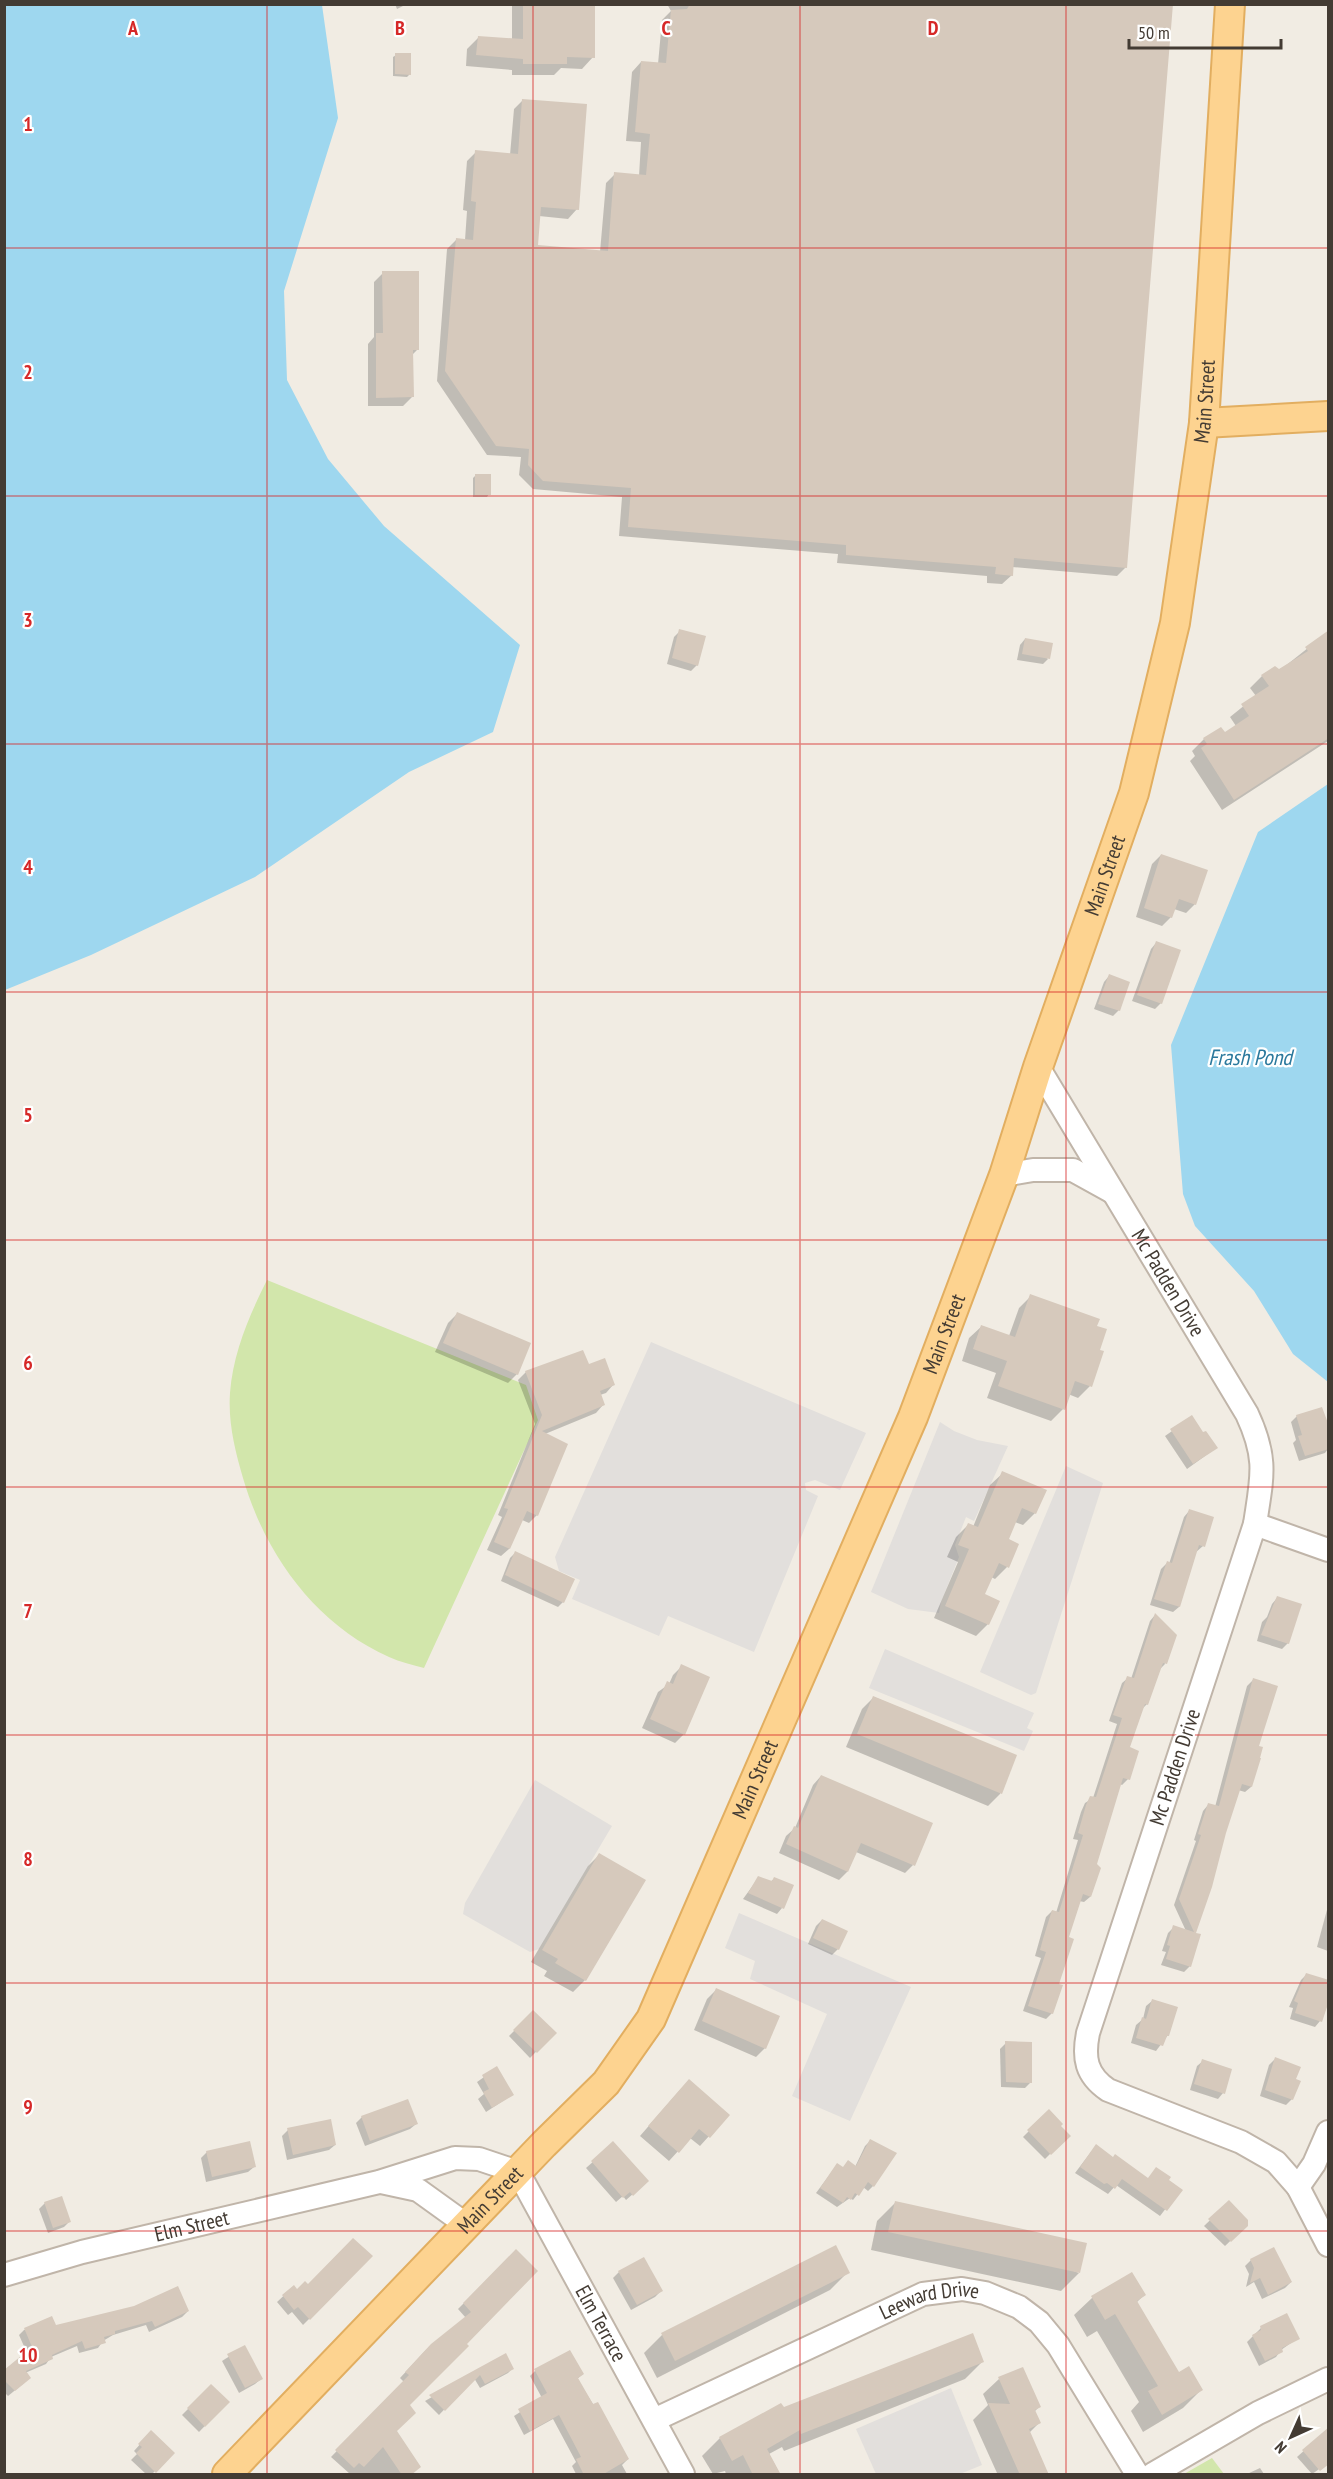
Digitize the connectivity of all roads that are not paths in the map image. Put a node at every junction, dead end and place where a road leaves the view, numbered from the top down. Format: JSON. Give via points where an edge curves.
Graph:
{"nodes":[{"id":1,"x":1230,"y":4,"type":"edge"},
{"id":2,"x":1329,"y":416,"type":"edge"},
{"id":3,"x":1204,"y":423,"type":"junction"},
{"id":4,"x":1038,"y":1067,"type":"junction"},
{"id":5,"x":1004,"y":1175,"type":"junction"},
{"id":6,"x":1112,"y":1192,"type":"junction"},
{"id":7,"x":1255,"y":1524,"type":"junction"},
{"id":8,"x":1329,"y":1550,"type":"edge"},
{"id":9,"x":1329,"y":2132,"type":"edge"},
{"id":10,"x":518,"y":2172,"type":"junction"},
{"id":11,"x":380,"y":2181,"type":"junction"},
{"id":12,"x":1298,"y":2187,"type":"junction"},
{"id":13,"x":468,"y":2226,"type":"junction"},
{"id":14,"x":1329,"y":2245,"type":"edge"},
{"id":15,"x":4,"y":2275,"type":"edge"},
{"id":16,"x":1329,"y":2379,"type":"edge"},
{"id":17,"x":654,"y":2420,"type":"junction"},
{"id":18,"x":227,"y":2475,"type":"edge"},
{"id":19,"x":683,"y":2475,"type":"edge"},
{"id":20,"x":1137,"y":2475,"type":"edge"},
{"id":21,"x":1153,"y":2475,"type":"edge"}],
"edges":[{"from":1,"to":3,"type":"main road","name":"Main Street"},
{"from":2,"to":3,"type":"main road"},
{"from":3,"to":4,"type":"main road","name":"Main Street","via":[[1175,623],[1134,793]]},
{"from":4,"to":5,"type":"main road","name":"Main Street"},
{"from":4,"to":6,"type":"street","name":"Mc Padden Drive"},
{"from":5,"to":6,"type":"street","name":"Mc Padden Drive","via":[[1073,1170]]},
{"from":5,"to":10,"type":"main road","name":"Main Street","via":[[907,1430],[651,2019],[606,2083]]},
{"from":6,"to":7,"type":"street","name":"Mc Padden Drive","via":[[1258,1438],[1262,1472]]},
{"from":7,"to":8,"type":"street"},
{"from":7,"to":12,"type":"street","name":"Mc Padden Drive","via":[[1088,2033],[1085,2053],[1089,2071],[1108,2090],[1241,2142],[1276,2162]]},
{"from":9,"to":12,"type":"street"},
{"from":10,"to":11,"type":"street","name":"Elm Street","via":[[465,2157]]},
{"from":10,"to":13,"type":"main road","name":"Main Street"},
{"from":10,"to":17,"type":"street","name":"Elm Terrace"},
{"from":11,"to":13,"type":"street","name":"Elm Street","via":[[418,2190]]},
{"from":11,"to":15,"type":"street","name":"Elm Street","via":[[82,2252]]},
{"from":12,"to":14,"type":"street","name":"Mc Padden Drive"},
{"from":13,"to":18,"type":"main road","name":"Main Street"},
{"from":16,"to":21,"type":"street","via":[[1258,2413]]},
{"from":17,"to":19,"type":"street","name":"Elm Terrace"},
{"from":17,"to":20,"type":"street","name":"Leeward Drive","via":[[923,2294],[962,2289],[985,2293],[1019,2307],[1038,2322],[1058,2344]]}]}
